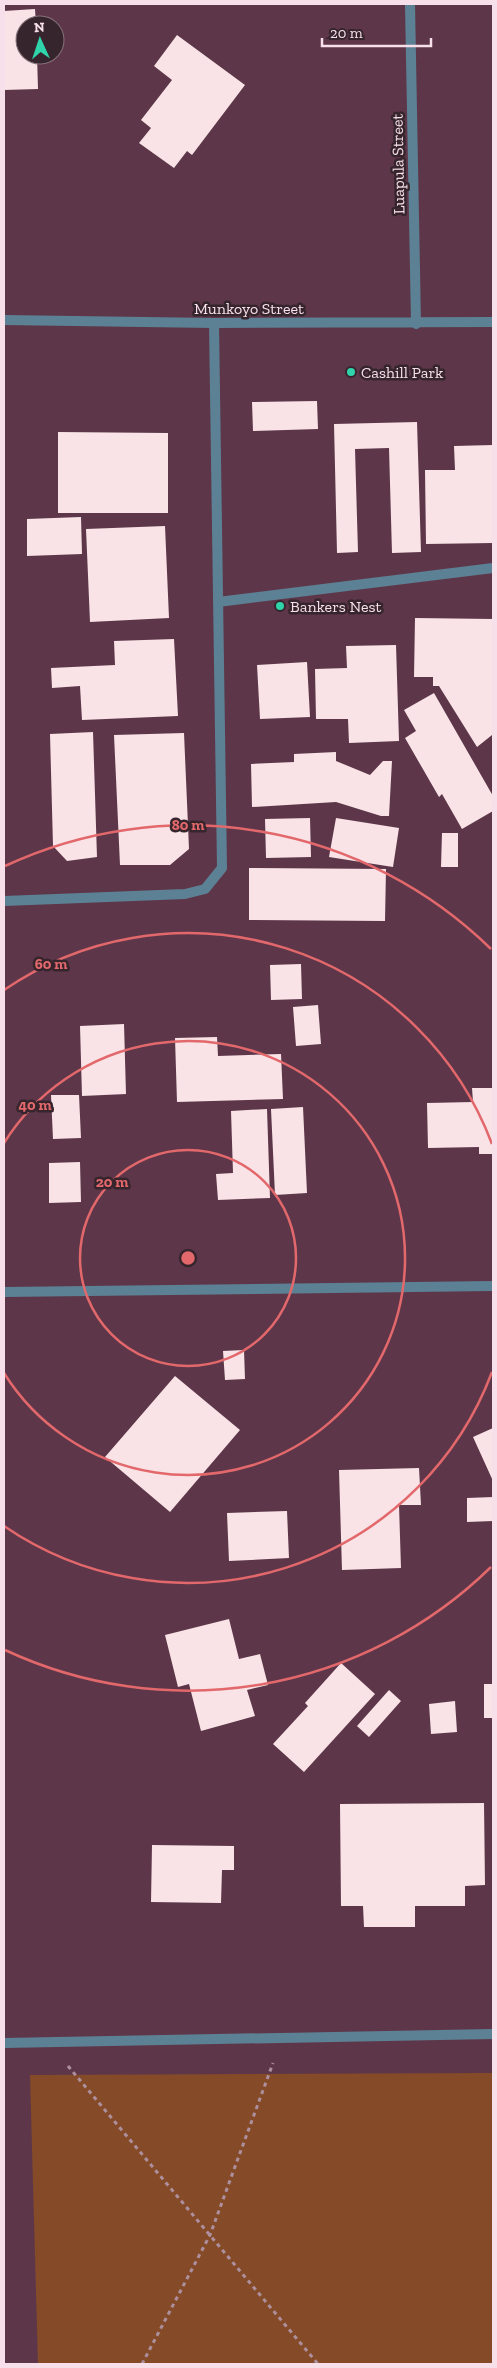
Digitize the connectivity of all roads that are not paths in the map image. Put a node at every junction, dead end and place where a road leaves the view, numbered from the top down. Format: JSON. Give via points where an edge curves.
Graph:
{"nodes":[{"id":1,"x":410,"y":4,"type":"edge"},
{"id":2,"x":4,"y":320,"type":"edge"},
{"id":3,"x":493,"y":322,"type":"edge"},
{"id":4,"x":214,"y":323,"type":"junction"},
{"id":5,"x":416,"y":324,"type":"junction"},
{"id":6,"x":493,"y":568,"type":"edge"},
{"id":7,"x":218,"y":602,"type":"junction"},
{"id":8,"x":4,"y":901,"type":"edge"},
{"id":9,"x":493,"y":1286,"type":"edge"},
{"id":10,"x":4,"y":1292,"type":"edge"},
{"id":11,"x":493,"y":2034,"type":"edge"},
{"id":12,"x":4,"y":2043,"type":"edge"}],
"edges":[{"from":1,"to":5,"type":"street","name":"Luapula Street"},
{"from":2,"to":4,"type":"street","name":"Munkoyo Street"},
{"from":3,"to":5,"type":"street","name":"Munkoyo Street"},
{"from":4,"to":5,"type":"street","name":"Munkoyo Street"},
{"from":4,"to":7,"type":"street"},
{"from":6,"to":7,"type":"street"},
{"from":7,"to":8,"type":"street","via":[[222,868],[205,890],[185,894]]},
{"from":9,"to":10,"type":"street"},
{"from":11,"to":12,"type":"street"}]}
